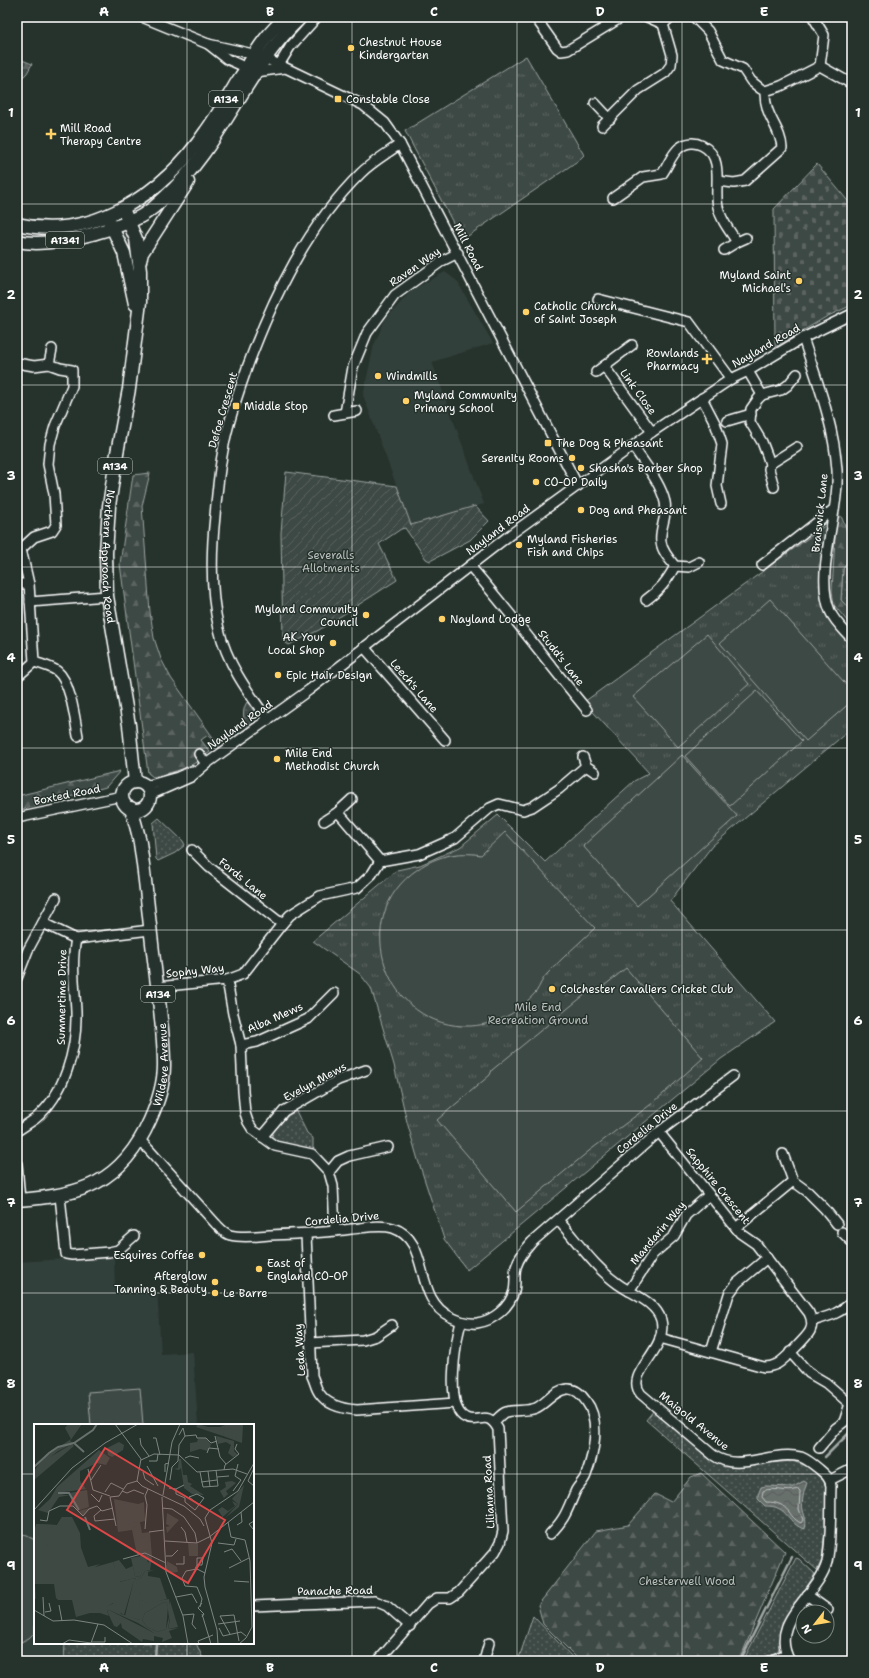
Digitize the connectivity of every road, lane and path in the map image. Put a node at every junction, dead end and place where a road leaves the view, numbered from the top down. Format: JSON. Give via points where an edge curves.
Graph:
{"nodes":[{"id":1,"x":142,"y":17,"type":"edge"},
{"id":2,"x":286,"y":17,"type":"edge"},
{"id":3,"x":301,"y":17,"type":"edge"},
{"id":4,"x":316,"y":17,"type":"edge"},
{"id":5,"x":535,"y":17,"type":"edge"},
{"id":6,"x":622,"y":17,"type":"edge"},
{"id":7,"x":647,"y":17,"type":"edge"},
{"id":8,"x":671,"y":17,"type":"edge"},
{"id":9,"x":694,"y":17,"type":"edge"},
{"id":10,"x":813,"y":17,"type":"edge"},
{"id":11,"x":663,"y":24,"type":"junction"},
{"id":12,"x":208,"y":44,"type":"junction"},
{"id":13,"x":254,"y":54,"type":"junction"},
{"id":14,"x":265,"y":58,"type":"junction"},
{"id":15,"x":820,"y":66,"type":"junction"},
{"id":16,"x":282,"y":67,"type":"junction"},
{"id":17,"x":252,"y":70,"type":"junction"},
{"id":18,"x":852,"y":84,"type":"edge"},
{"id":19,"x":765,"y":91,"type":"junction"},
{"id":20,"x":595,"y":103,"type":"dead end"},
{"id":21,"x":610,"y":119,"type":"junction"},
{"id":22,"x":602,"y":126,"type":"dead end"},
{"id":23,"x":400,"y":144,"type":"junction"},
{"id":24,"x":197,"y":164,"type":"junction"},
{"id":25,"x":718,"y":181,"type":"junction"},
{"id":26,"x":613,"y":198,"type":"dead end"},
{"id":27,"x":122,"y":209,"type":"junction"},
{"id":28,"x":107,"y":216,"type":"junction"},
{"id":29,"x":128,"y":222,"type":"junction"},
{"id":30,"x":17,"y":224,"type":"edge"},
{"id":31,"x":113,"y":228,"type":"junction"},
{"id":32,"x":746,"y":238,"type":"dead end"},
{"id":33,"x":17,"y":241,"type":"edge"},
{"id":34,"x":738,"y":242,"type":"junction"},
{"id":35,"x":724,"y":250,"type":"dead end"},
{"id":36,"x":458,"y":253,"type":"junction"},
{"id":37,"x":140,"y":262,"type":"junction"},
{"id":38,"x":598,"y":299,"type":"dead end"},
{"id":39,"x":850,"y":317,"type":"edge"},
{"id":40,"x":138,"y":331,"type":"junction"},
{"id":41,"x":803,"y":338,"type":"junction"},
{"id":42,"x":632,"y":345,"type":"dead end"},
{"id":43,"x":52,"y":349,"type":"dead end"},
{"id":44,"x":17,"y":363,"type":"edge"},
{"id":45,"x":49,"y":364,"type":"junction"},
{"id":46,"x":604,"y":366,"type":"junction"},
{"id":47,"x":748,"y":371,"type":"junction"},
{"id":48,"x":596,"y":372,"type":"dead end"},
{"id":49,"x":797,"y":374,"type":"dead end"},
{"id":50,"x":732,"y":379,"type":"junction"},
{"id":51,"x":762,"y":395,"type":"junction"},
{"id":52,"x":702,"y":398,"type":"junction"},
{"id":53,"x":357,"y":411,"type":"dead end"},
{"id":54,"x":346,"y":413,"type":"junction"},
{"id":55,"x":750,"y":414,"type":"junction"},
{"id":56,"x":334,"y":415,"type":"dead end"},
{"id":57,"x":727,"y":421,"type":"dead end"},
{"id":58,"x":652,"y":432,"type":"junction"},
{"id":59,"x":633,"y":446,"type":"junction"},
{"id":60,"x":797,"y":447,"type":"dead end"},
{"id":61,"x":770,"y":464,"type":"junction"},
{"id":62,"x":578,"y":486,"type":"junction"},
{"id":63,"x":774,"y":487,"type":"dead end"},
{"id":64,"x":721,"y":504,"type":"dead end"},
{"id":65,"x":834,"y":509,"type":"junction"},
{"id":66,"x":19,"y":548,"type":"edge"},
{"id":67,"x":699,"y":562,"type":"dead end"},
{"id":68,"x":762,"y":565,"type":"dead end"},
{"id":69,"x":470,"y":566,"type":"junction"},
{"id":70,"x":675,"y":566,"type":"junction"},
{"id":71,"x":17,"y":584,"type":"edge"},
{"id":72,"x":28,"y":584,"type":"junction"},
{"id":73,"x":107,"y":596,"type":"junction"},
{"id":74,"x":646,"y":600,"type":"dead end"},
{"id":75,"x":30,"y":602,"type":"junction"},
{"id":76,"x":852,"y":639,"type":"edge"},
{"id":77,"x":364,"y":647,"type":"junction"},
{"id":78,"x":34,"y":662,"type":"junction"},
{"id":79,"x":17,"y":677,"type":"edge"},
{"id":80,"x":587,"y":710,"type":"dead end"},
{"id":81,"x":268,"y":720,"type":"junction"},
{"id":82,"x":78,"y":736,"type":"dead end"},
{"id":83,"x":446,"y":740,"type":"dead end"},
{"id":84,"x":199,"y":754,"type":"dead end"},
{"id":85,"x":583,"y":757,"type":"dead end"},
{"id":86,"x":204,"y":765,"type":"junction"},
{"id":87,"x":586,"y":766,"type":"junction"},
{"id":88,"x":595,"y":772,"type":"dead end"},
{"id":89,"x":144,"y":787,"type":"junction"},
{"id":90,"x":122,"y":796,"type":"junction"},
{"id":91,"x":352,"y":799,"type":"dead end"},
{"id":92,"x":145,"y":807,"type":"junction"},
{"id":93,"x":131,"y":808,"type":"junction"},
{"id":94,"x":338,"y":812,"type":"junction"},
{"id":95,"x":17,"y":818,"type":"edge"},
{"id":96,"x":324,"y":821,"type":"dead end"},
{"id":97,"x":140,"y":843,"type":"junction"},
{"id":98,"x":192,"y":850,"type":"dead end"},
{"id":99,"x":380,"y":861,"type":"junction"},
{"id":100,"x":56,"y":898,"type":"dead end"},
{"id":101,"x":44,"y":924,"type":"junction"},
{"id":102,"x":282,"y":924,"type":"junction"},
{"id":103,"x":150,"y":930,"type":"junction"},
{"id":104,"x":76,"y":939,"type":"junction"},
{"id":105,"x":17,"y":978,"type":"edge"},
{"id":106,"x":227,"y":980,"type":"junction"},
{"id":107,"x":157,"y":987,"type":"junction"},
{"id":108,"x":334,"y":993,"type":"dead end"},
{"id":109,"x":241,"y":1045,"type":"junction"},
{"id":110,"x":366,"y":1070,"type":"dead end"},
{"id":111,"x":733,"y":1076,"type":"dead end"},
{"id":112,"x":17,"y":1131,"type":"edge"},
{"id":113,"x":659,"y":1132,"type":"junction"},
{"id":114,"x":262,"y":1137,"type":"junction"},
{"id":115,"x":141,"y":1141,"type":"junction"},
{"id":116,"x":388,"y":1147,"type":"dead end"},
{"id":117,"x":783,"y":1154,"type":"dead end"},
{"id":118,"x":17,"y":1164,"type":"edge"},
{"id":119,"x":329,"y":1172,"type":"junction"},
{"id":120,"x":793,"y":1181,"type":"junction"},
{"id":121,"x":709,"y":1195,"type":"junction"},
{"id":122,"x":60,"y":1196,"type":"junction"},
{"id":123,"x":19,"y":1200,"type":"edge"},
{"id":124,"x":558,"y":1220,"type":"junction"},
{"id":125,"x":736,"y":1228,"type":"junction"},
{"id":126,"x":335,"y":1231,"type":"junction"},
{"id":127,"x":306,"y":1234,"type":"junction"},
{"id":128,"x":134,"y":1236,"type":"dead end"},
{"id":129,"x":852,"y":1242,"type":"edge"},
{"id":130,"x":767,"y":1258,"type":"junction"},
{"id":131,"x":628,"y":1290,"type":"junction"},
{"id":132,"x":852,"y":1302,"type":"edge"},
{"id":133,"x":812,"y":1320,"type":"junction"},
{"id":134,"x":460,"y":1322,"type":"junction"},
{"id":135,"x":392,"y":1326,"type":"dead end"},
{"id":136,"x":660,"y":1338,"type":"junction"},
{"id":137,"x":310,"y":1343,"type":"junction"},
{"id":138,"x":711,"y":1352,"type":"junction"},
{"id":139,"x":790,"y":1352,"type":"junction"},
{"id":140,"x":455,"y":1403,"type":"junction"},
{"id":141,"x":851,"y":1404,"type":"edge"},
{"id":142,"x":494,"y":1422,"type":"junction"},
{"id":143,"x":819,"y":1448,"type":"dead end"},
{"id":144,"x":852,"y":1469,"type":"edge"},
{"id":145,"x":830,"y":1480,"type":"junction"},
{"id":146,"x":550,"y":1534,"type":"dead end"},
{"id":147,"x":807,"y":1595,"type":"junction"},
{"id":148,"x":820,"y":1604,"type":"edge"},
{"id":149,"x":254,"y":1606,"type":"edge"},
{"id":150,"x":410,"y":1626,"type":"junction"},
{"id":151,"x":490,"y":1643,"type":"dead end"},
{"id":152,"x":788,"y":1657,"type":"edge"},
{"id":153,"x":380,"y":1660,"type":"edge"},
{"id":154,"x":484,"y":1661,"type":"edge"},
{"id":155,"x":770,"y":1661,"type":"edge"}],
"edges":[{"from":1,"to":12,"type":"street","name":"Mill Road"},
{"from":2,"to":13,"type":"main road","name":"Northern Approach Road","number":"A134","via":[[272,29]]},
{"from":3,"to":14,"type":"main road","name":"Northern Approach Road","number":"A134","via":[[279,39]]},
{"from":4,"to":16,"type":"street","via":[[290,47]]},
{"from":5,"to":6,"type":"street","via":[[561,51],[568,50]]},
{"from":7,"to":11,"type":"street"},
{"from":8,"to":11,"type":"street"},
{"from":9,"to":19,"type":"street","via":[[708,31],[723,60],[743,69],[751,81]]},
{"from":10,"to":15,"type":"street","via":[[824,35]]},
{"from":11,"to":21,"type":"street","via":[[672,55],[671,65],[665,73],[638,90]]},
{"from":12,"to":13,"type":"street","name":"Mill Road"},
{"from":12,"to":17,"type":"street","name":"Mill Road","via":[[227,59]]},
{"from":13,"to":14,"type":"street","name":"Mill Road"},
{"from":13,"to":17,"type":"main road","name":"Northern Approach Road","number":"A134"},
{"from":14,"to":16,"type":"street","name":"Mill Road"},
{"from":14,"to":17,"type":"main road","name":"Northern Approach Road","number":"A134"},
{"from":15,"to":18,"type":"street"},
{"from":15,"to":19,"type":"street","via":[[781,86]]},
{"from":16,"to":17,"type":"street","name":"Mill Road"},
{"from":16,"to":23,"type":"street","name":"Mill Road","via":[[363,105],[385,123]]},
{"from":17,"to":24,"type":"main road","name":"Northern Approach Road","number":"A134","via":[[238,102]]},
{"from":17,"to":27,"type":"main road","name":"Northern Approach Road","number":"A134","via":[[187,156],[153,188]]},
{"from":19,"to":25,"type":"street","via":[[765,102],[782,142],[782,148],[745,181]]},
{"from":20,"to":21,"type":"street"},
{"from":21,"to":22,"type":"street"},
{"from":23,"to":36,"type":"street","name":"Mill Road"},
{"from":23,"to":81,"type":"street","name":"Defoe Crescent","via":[[362,172],[312,231],[261,329],[237,396],[224,443],[218,476],[212,553],[216,612],[223,643],[233,667]]},
{"from":24,"to":29,"type":"main road","name":"Northern Approach Road","number":"A134","via":[[162,200],[143,215]]},
{"from":24,"to":37,"type":"main road","name":"Northern Approach Road","number":"A134","via":[[186,187],[142,253]]},
{"from":25,"to":26,"type":"street","via":[[714,156],[710,150],[701,144],[691,143],[680,147],[673,154],[662,174],[643,177]]},
{"from":25,"to":34,"type":"street","via":[[718,208],[722,219]]},
{"from":27,"to":28,"type":"main road","number":"A1341"},
{"from":27,"to":29,"type":"main road","name":"Northern Approach Road","number":"A134"},
{"from":28,"to":30,"type":"main road","number":"A1341","via":[[71,227],[31,227]]},
{"from":28,"to":31,"type":"main road","name":"Northern Approach Road","number":"A134"},
{"from":29,"to":31,"type":"main road","number":"A1341"},
{"from":29,"to":37,"type":"main road","name":"Northern Approach Road","number":"A134","via":[[136,240]]},
{"from":31,"to":33,"type":"main road","number":"A1341","via":[[74,239],[27,243]]},
{"from":31,"to":40,"type":"main road","name":"Northern Approach Road","number":"A134","via":[[126,259]]},
{"from":32,"to":34,"type":"street"},
{"from":34,"to":35,"type":"street"},
{"from":36,"to":54,"type":"street","name":"Raven Way","via":[[442,261],[395,295],[367,333],[353,367]]},
{"from":36,"to":62,"type":"street","name":"Mill Road"},
{"from":37,"to":40,"type":"main road","name":"Northern Approach Road","number":"A134"},
{"from":38,"to":50,"type":"street","via":[[689,322]]},
{"from":39,"to":41,"type":"street","name":"Nayland Road"},
{"from":40,"to":73,"type":"main road","name":"Northern Approach Road","number":"A134","via":[[109,506]]},
{"from":41,"to":47,"type":"street","name":"Nayland Road"},
{"from":41,"to":65,"type":"street","name":"Braiswick Lane","via":[[815,371],[834,443],[837,471]]},
{"from":42,"to":46,"type":"street","name":"Link Close"},
{"from":43,"to":45,"type":"street"},
{"from":44,"to":45,"type":"street","via":[[34,366]]},
{"from":45,"to":66,"type":"street","via":[[72,370],[72,386],[50,444],[48,464],[54,494],[56,525],[52,531],[34,537]]},
{"from":46,"to":48,"type":"street","name":"Link Close"},
{"from":46,"to":58,"type":"street","name":"Link Close"},
{"from":47,"to":50,"type":"street","name":"Nayland Road"},
{"from":47,"to":51,"type":"street"},
{"from":49,"to":51,"type":"street","via":[[781,390]]},
{"from":50,"to":52,"type":"street","name":"Nayland Road"},
{"from":51,"to":55,"type":"street"},
{"from":52,"to":58,"type":"street","name":"Nayland Road"},
{"from":52,"to":64,"type":"street","via":[[722,444],[716,486]]},
{"from":53,"to":54,"type":"street"},
{"from":54,"to":56,"type":"street"},
{"from":55,"to":57,"type":"street"},
{"from":55,"to":61,"type":"street","via":[[750,422],[762,442]]},
{"from":58,"to":59,"type":"street","name":"Nayland Road"},
{"from":59,"to":62,"type":"street","name":"Nayland Road"},
{"from":59,"to":70,"type":"street","via":[[659,486],[665,502],[666,514],[661,542]]},
{"from":60,"to":61,"type":"street"},
{"from":61,"to":63,"type":"street"},
{"from":62,"to":69,"type":"street","name":"Nayland Road"},
{"from":65,"to":68,"type":"street"},
{"from":65,"to":76,"type":"street","name":"Braiswick Lane","via":[[824,592],[830,612]]},
{"from":66,"to":72,"type":"street"},
{"from":67,"to":70,"type":"street","via":[[689,567]]},
{"from":69,"to":77,"type":"street","name":"Nayland Road"},
{"from":69,"to":80,"type":"street","name":"Studd's Lane","via":[[511,613]]},
{"from":70,"to":74,"type":"street","via":[[657,593]]},
{"from":71,"to":72,"type":"street"},
{"from":72,"to":75,"type":"street"},
{"from":73,"to":75,"type":"street"},
{"from":73,"to":89,"type":"main road","name":"Northern Approach Road","number":"A134","via":[[129,725]]},
{"from":75,"to":78,"type":"street"},
{"from":77,"to":81,"type":"street","name":"Nayland Road"},
{"from":77,"to":83,"type":"street","name":"Leech's Lane"},
{"from":78,"to":79,"type":"street"},
{"from":78,"to":82,"type":"street","via":[[58,672],[66,684]]},
{"from":81,"to":86,"type":"street","name":"Nayland Road"},
{"from":84,"to":86,"type":"street","name":"Nayland Road"},
{"from":85,"to":87,"type":"street"},
{"from":86,"to":89,"type":"street","name":"Nayland Road","via":[[191,777]]},
{"from":87,"to":88,"type":"street"},
{"from":87,"to":99,"type":"street","via":[[532,807],[523,810],[499,804],[490,808],[455,838],[419,854]]},
{"from":89,"to":90,"type":"main road","via":[[126,786]]},
{"from":89,"to":92,"type":"main road","via":[[148,803]]},
{"from":90,"to":93,"type":"main road"},
{"from":90,"to":95,"type":"street","name":"Boxted Road"},
{"from":91,"to":94,"type":"street"},
{"from":92,"to":93,"type":"main road"},
{"from":92,"to":97,"type":"main road","name":"Wildeve Avenue","number":"A134"},
{"from":93,"to":97,"type":"main road","name":"Wildeve Avenue","number":"A134"},
{"from":94,"to":96,"type":"street"},
{"from":94,"to":99,"type":"street"},
{"from":97,"to":103,"type":"main road","name":"Wildeve Avenue","number":"A134"},
{"from":98,"to":102,"type":"street","name":"Fords Lane","via":[[209,867]]},
{"from":99,"to":102,"type":"street","name":"Sophy Way","via":[[372,874],[357,888],[320,896],[290,915]]},
{"from":100,"to":101,"type":"street"},
{"from":101,"to":104,"type":"street"},
{"from":101,"to":105,"type":"street","via":[[28,950]]},
{"from":102,"to":106,"type":"street","name":"Sophy Way","via":[[250,968],[244,974]]},
{"from":103,"to":104,"type":"street"},
{"from":103,"to":107,"type":"main road","name":"Wildeve Avenue","number":"A134"},
{"from":104,"to":112,"type":"street","name":"Summertime Drive","via":[[73,954],[76,1030],[74,1047],[65,1076],[50,1102],[36,1118]]},
{"from":106,"to":107,"type":"street","name":"Sophy Way"},
{"from":106,"to":109,"type":"street"},
{"from":107,"to":115,"type":"main road","name":"Wildeve Avenue","number":"A134","via":[[164,1066],[160,1096]]},
{"from":108,"to":109,"type":"street","name":"Alba Mews","via":[[308,1019],[258,1042]]},
{"from":109,"to":114,"type":"street","via":[[245,1113],[254,1130]]},
{"from":110,"to":114,"type":"street","name":"Evelyn Mews","via":[[338,1080],[284,1111]]},
{"from":111,"to":113,"type":"street","name":"Cordelia Drive"},
{"from":113,"to":121,"type":"street","name":"Sapphire Crescent"},
{"from":113,"to":124,"type":"street","name":"Cordelia Drive"},
{"from":114,"to":119,"type":"street","via":[[275,1146],[312,1154]]},
{"from":115,"to":122,"type":"main road","name":"Wildeve Avenue","number":"A134","via":[[125,1161],[104,1178]]},
{"from":115,"to":127,"type":"street","name":"Cordelia Drive","via":[[223,1232],[239,1236]]},
{"from":116,"to":119,"type":"street","via":[[349,1156],[338,1162]]},
{"from":117,"to":120,"type":"street"},
{"from":118,"to":123,"type":"street"},
{"from":119,"to":126,"type":"street","via":[[333,1186]]},
{"from":120,"to":125,"type":"street"},
{"from":120,"to":129,"type":"street","via":[[824,1208]]},
{"from":121,"to":125,"type":"street","name":"Sapphire Crescent"},
{"from":121,"to":131,"type":"street","name":"Mandarin Way","via":[[686,1215],[674,1236],[654,1254]]},
{"from":122,"to":123,"type":"main road","name":"Wildeve Avenue","number":"A134"},
{"from":122,"to":128,"type":"street","via":[[66,1254],[113,1251],[123,1247]]},
{"from":124,"to":131,"type":"street","name":"Maigold Avenue","via":[[600,1268],[612,1280]]},
{"from":124,"to":134,"type":"street","name":"Cordelia Drive","via":[[522,1254],[515,1272],[514,1292],[504,1308],[484,1322]]},
{"from":125,"to":130,"type":"street","name":"Sapphire Crescent","via":[[756,1244]]},
{"from":126,"to":127,"type":"street","name":"Cordelia Drive"},
{"from":126,"to":134,"type":"street","name":"Cordelia Drive","via":[[385,1227],[406,1236],[416,1252],[428,1295],[442,1313]]},
{"from":127,"to":137,"type":"street","name":"Leda Way"},
{"from":130,"to":133,"type":"street","name":"Sapphire Crescent"},
{"from":130,"to":138,"type":"street","via":[[737,1282],[729,1294]]},
{"from":131,"to":136,"type":"street","name":"Maigold Avenue","via":[[652,1306],[658,1314],[662,1326]]},
{"from":132,"to":133,"type":"street","via":[[835,1315]]},
{"from":133,"to":139,"type":"street","via":[[809,1334]]},
{"from":134,"to":140,"type":"street","via":[[453,1364]]},
{"from":135,"to":137,"type":"street","via":[[376,1336],[363,1340]]},
{"from":136,"to":138,"type":"street"},
{"from":136,"to":145,"type":"street","name":"Maigold Avenue","via":[[654,1352],[637,1376],[637,1387],[641,1394],[713,1455],[730,1462],[789,1456],[802,1458]]},
{"from":137,"to":140,"type":"street","name":"Leda Way","via":[[312,1376],[320,1395],[334,1406],[357,1410]]},
{"from":138,"to":139,"type":"street","via":[[764,1367],[777,1364]]},
{"from":139,"to":141,"type":"street","via":[[809,1373],[826,1383]]},
{"from":140,"to":142,"type":"street","via":[[458,1413],[467,1419],[486,1418]]},
{"from":141,"to":143,"type":"street","via":[[844,1422]]},
{"from":142,"to":146,"type":"street","via":[[504,1412],[531,1410],[543,1405],[558,1391],[568,1389],[576,1391],[589,1404],[594,1424],[593,1449],[586,1477],[564,1518]]},
{"from":142,"to":150,"type":"street","name":"Lilianna Road","via":[[498,1429],[503,1525],[500,1543],[488,1561],[459,1592],[450,1598],[437,1598],[428,1604]]},
{"from":144,"to":145,"type":"street"},
{"from":145,"to":147,"type":"street","via":[[826,1563]]},
{"from":147,"to":148,"type":"street"},
{"from":147,"to":152,"type":"street","via":[[785,1630],[784,1643]]},
{"from":149,"to":150,"type":"street","name":"Panache Road","via":[[375,1601],[387,1606]]},
{"from":150,"to":153,"type":"street","name":"Lilianna Road"},
{"from":151,"to":154,"type":"street"},
{"from":152,"to":155,"type":"street"}]}
